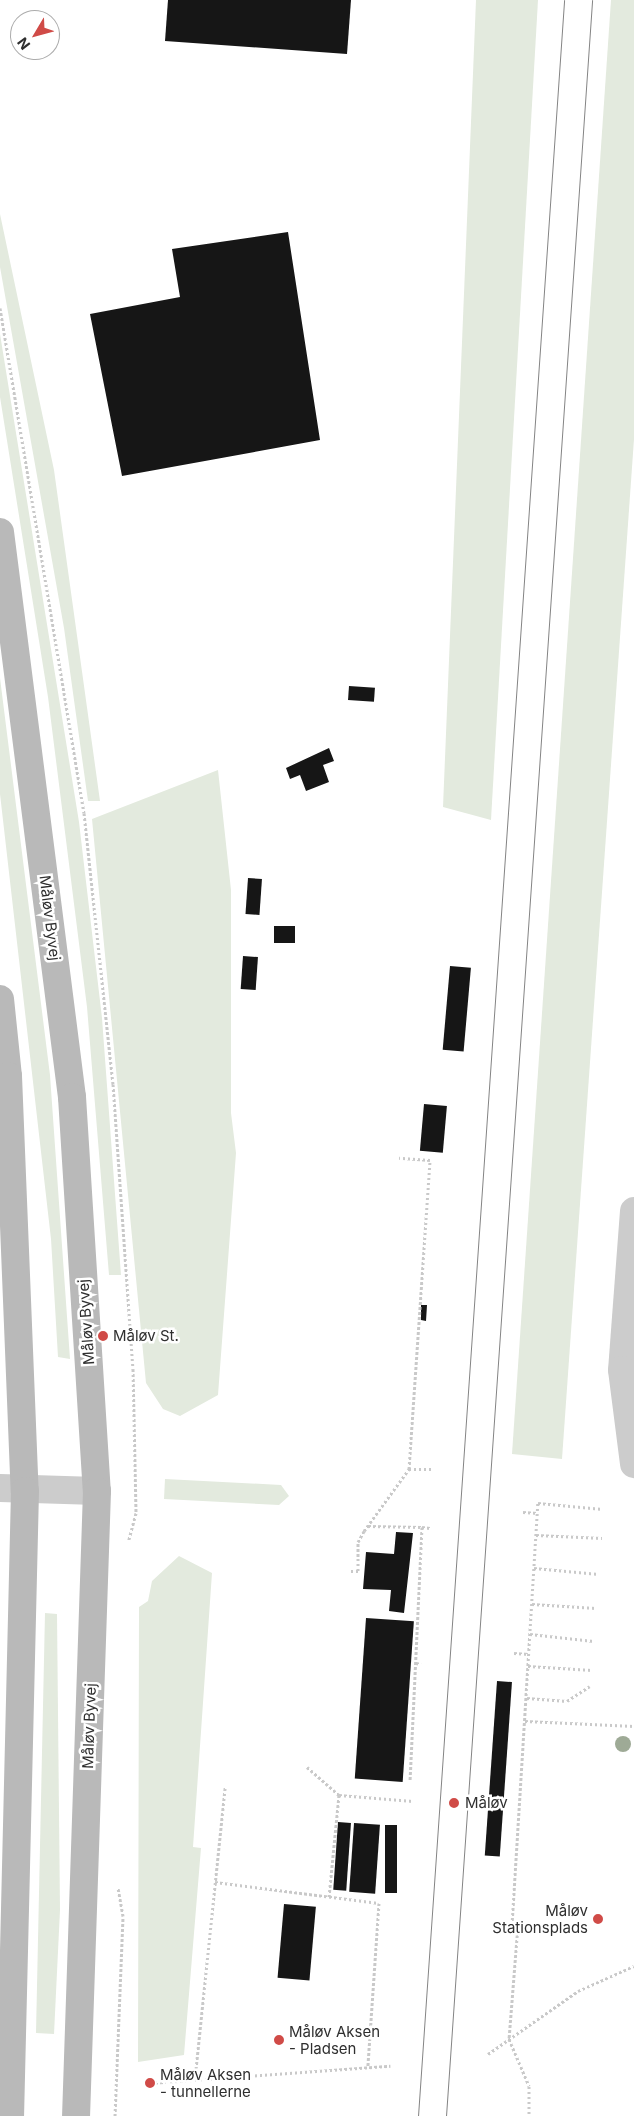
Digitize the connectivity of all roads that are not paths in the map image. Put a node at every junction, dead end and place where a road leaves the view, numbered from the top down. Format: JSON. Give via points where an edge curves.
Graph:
{"nodes":[{"id":1,"x":0,"y":532,"type":"edge"},
{"id":2,"x":0,"y":999,"type":"edge"},
{"id":3,"x":634,"y":1211,"type":"edge"},
{"id":4,"x":628,"y":1370,"type":"edge"},
{"id":5,"x":634,"y":1464,"type":"edge"},
{"id":6,"x":12,"y":1490,"type":"edge"},
{"id":7,"x":97,"y":1491,"type":"junction"},
{"id":8,"x":0,"y":1509,"type":"edge"},
{"id":9,"x":10,"y":2116,"type":"edge"},
{"id":10,"x":76,"y":2116,"type":"edge"}],
"edges":[{"from":1,"to":7,"type":"main road","name":"Måløv Byvej","via":[[72,1097]]},
{"from":2,"to":6,"type":"main road","via":[[8,1076]]},
{"from":3,"to":4,"type":"street"},
{"from":4,"to":5,"type":"street"},
{"from":6,"to":7,"type":"street"},
{"from":6,"to":8,"type":"street"},
{"from":6,"to":9,"type":"main road"},
{"from":7,"to":10,"type":"main road","name":"Måløv Byvej"}]}
